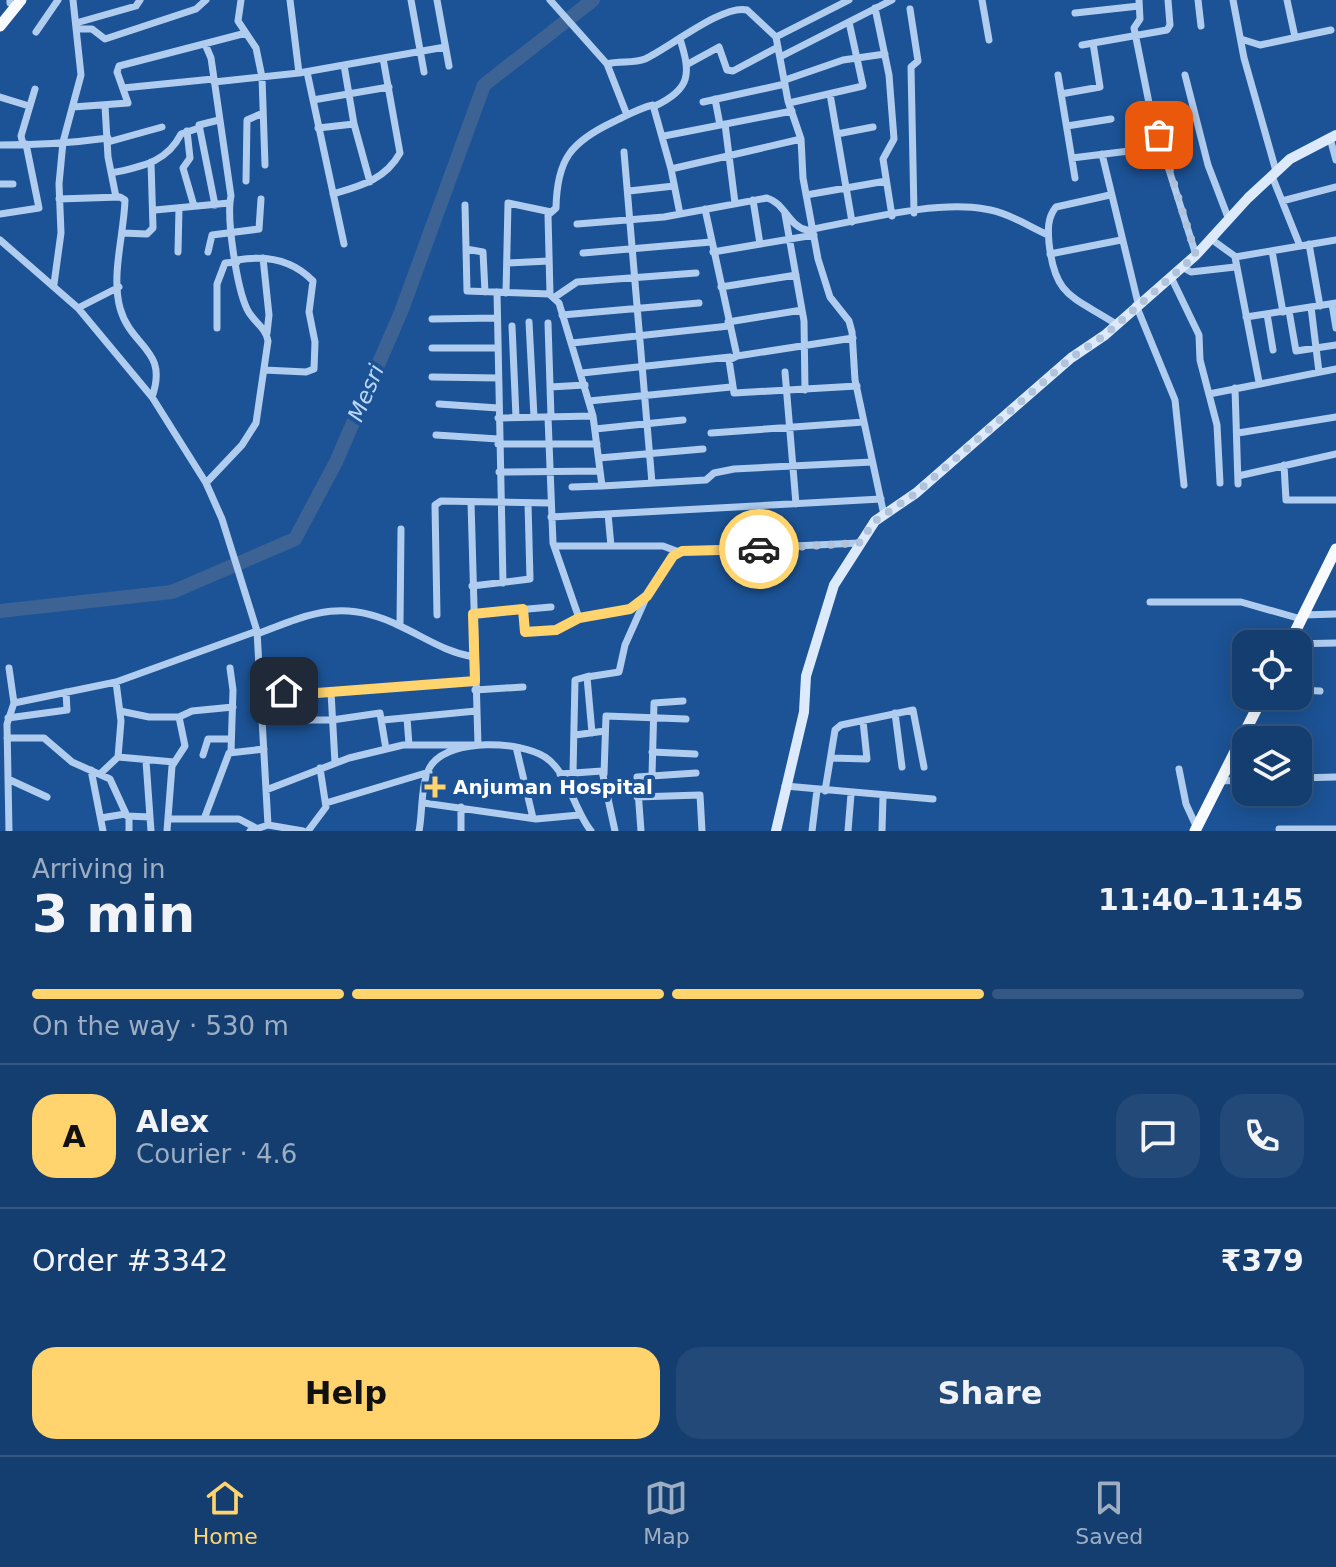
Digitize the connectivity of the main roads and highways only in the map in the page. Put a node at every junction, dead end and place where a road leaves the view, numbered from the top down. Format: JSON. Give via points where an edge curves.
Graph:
{"nodes":[{"id":1,"x":13,"y":1,"type":"edge"},
{"id":2,"x":0,"y":15,"type":"edge"},
{"id":3,"x":0,"y":26,"type":"edge"},
{"id":4,"x":1336,"y":549,"type":"edge"},
{"id":5,"x":1330,"y":574,"type":"edge"},
{"id":6,"x":1296,"y":630,"type":"edge"},
{"id":7,"x":1256,"y":710,"type":"edge"},
{"id":8,"x":1196,"y":829,"type":"edge"}],
"edges":[{"from":1,"to":2,"type":"main road"},
{"from":1,"to":3,"type":"main road"},
{"from":4,"to":5,"type":"main road"},
{"from":5,"to":6,"type":"main road"},
{"from":7,"to":8,"type":"main road"}]}
